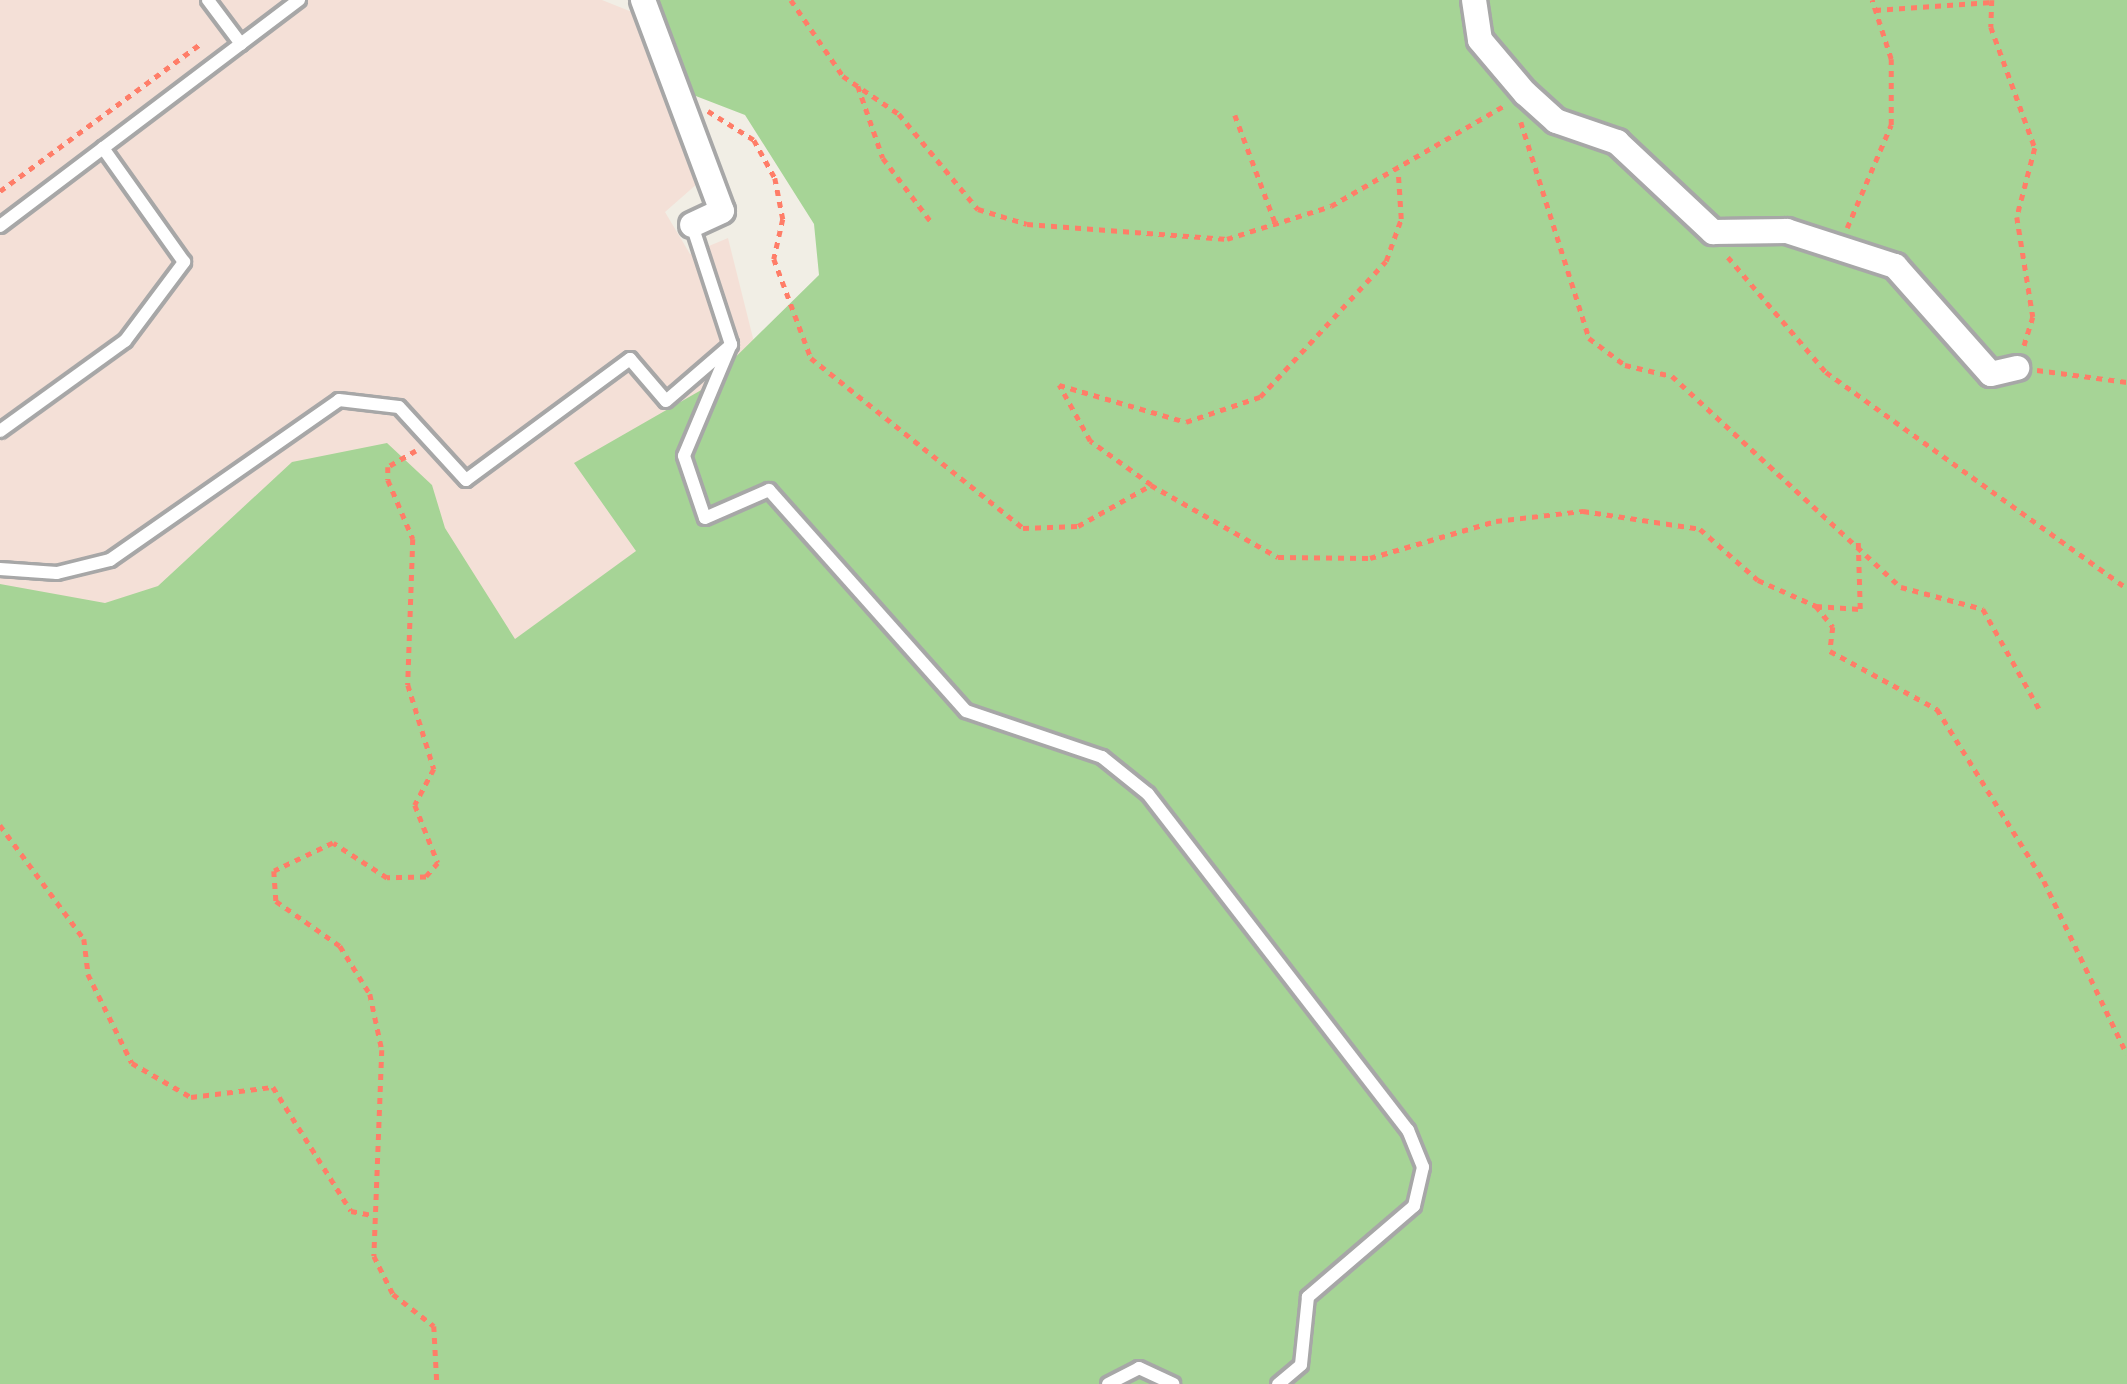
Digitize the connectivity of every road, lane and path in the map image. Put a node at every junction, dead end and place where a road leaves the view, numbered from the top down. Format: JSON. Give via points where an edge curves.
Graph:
{"nodes":[{"id":1,"x":208,"y":0,"type":"edge"},
{"id":2,"x":298,"y":0,"type":"edge"},
{"id":3,"x":643,"y":0,"type":"edge"},
{"id":4,"x":790,"y":0,"type":"edge"},
{"id":5,"x":1474,"y":0,"type":"edge"},
{"id":6,"x":1872,"y":0,"type":"edge"},
{"id":7,"x":1992,"y":1,"type":"edge"},
{"id":8,"x":1876,"y":10,"type":"junction"},
{"id":9,"x":200,"y":44,"type":"dead end"},
{"id":10,"x":241,"y":44,"type":"junction"},
{"id":11,"x":858,"y":86,"type":"junction"},
{"id":12,"x":1525,"y":93,"type":"junction"},
{"id":13,"x":685,"y":111,"type":"junction"},
{"id":14,"x":1235,"y":115,"type":"dead end"},
{"id":15,"x":103,"y":148,"type":"junction"},
{"id":16,"x":1397,"y":169,"type":"junction"},
{"id":17,"x":0,"y":191,"type":"edge"},
{"id":18,"x":932,"y":224,"type":"dead end"},
{"id":19,"x":1276,"y":224,"type":"junction"},
{"id":20,"x":692,"y":225,"type":"joint"},
{"id":21,"x":0,"y":226,"type":"edge"},
{"id":22,"x":1713,"y":232,"type":"junction"},
{"id":23,"x":1837,"y":247,"type":"junction"},
{"id":24,"x":731,"y":344,"type":"junction"},
{"id":25,"x":2017,"y":368,"type":"junction"},
{"id":26,"x":2127,"y":382,"type":"edge"},
{"id":27,"x":0,"y":431,"type":"edge"},
{"id":28,"x":431,"y":442,"type":"junction"},
{"id":29,"x":1151,"y":485,"type":"junction"},
{"id":30,"x":1858,"y":540,"type":"junction"},
{"id":31,"x":0,"y":569,"type":"edge"},
{"id":32,"x":2127,"y":588,"type":"edge"},
{"id":33,"x":1816,"y":606,"type":"junction"},
{"id":34,"x":2041,"y":712,"type":"dead end"},
{"id":35,"x":0,"y":825,"type":"edge"},
{"id":36,"x":2127,"y":1054,"type":"edge"},
{"id":37,"x":371,"y":1215,"type":"junction"},
{"id":38,"x":437,"y":1384,"type":"edge"},
{"id":39,"x":1108,"y":1384,"type":"edge"},
{"id":40,"x":1173,"y":1384,"type":"edge"},
{"id":41,"x":1278,"y":1384,"type":"edge"}],
"edges":[{"from":1,"to":10,"type":"lane"},
{"from":2,"to":10,"type":"lane"},
{"from":3,"to":13,"type":"street"},
{"from":4,"to":11,"type":"path"},
{"from":5,"to":12,"type":"street","via":[[1480,40]]},
{"from":6,"to":8,"type":"path"},
{"from":7,"to":8,"type":"path"},
{"from":7,"to":25,"type":"path","via":[[1990,27],[2035,148],[2017,217],[2032,317]]},
{"from":8,"to":23,"type":"path","via":[[1891,125]]},
{"from":9,"to":17,"type":"path"},
{"from":10,"to":15,"type":"lane"},
{"from":11,"to":18,"type":"path","via":[[883,158]]},
{"from":11,"to":19,"type":"path","via":[[899,114],[978,209],[1027,224],[1227,239]]},
{"from":12,"to":16,"type":"path"},
{"from":12,"to":22,"type":"street","via":[[1556,121],[1617,142]]},
{"from":12,"to":30,"type":"path","via":[[1518,139],[1589,338],[1625,365],[1672,376],[1818,517]]},
{"from":13,"to":20,"type":"street","via":[[722,211]]},
{"from":13,"to":29,"type":"path","via":[[718,111],[776,178],[783,219],[774,260],[811,358],[995,508],[1046,534]]},
{"from":14,"to":19,"type":"path"},
{"from":15,"to":21,"type":"lane"},
{"from":15,"to":27,"type":"lane","via":[[184,262],[125,341]]},
{"from":16,"to":19,"type":"path"},
{"from":16,"to":29,"type":"path","via":[[1401,219],[1386,261],[1259,398],[1186,422],[1059,385],[1090,441]]},
{"from":20,"to":24,"type":"lane"},
{"from":22,"to":23,"type":"street","via":[[1787,230]]},
{"from":22,"to":32,"type":"path","via":[[1826,372]]},
{"from":23,"to":25,"type":"street","via":[[1895,266],[1990,374]]},
{"from":24,"to":28,"type":"lane","via":[[666,401],[630,359],[466,480]]},
{"from":24,"to":41,"type":"lane","via":[[724,383],[684,456],[705,518],[769,490],[966,711],[1102,757],[1148,794],[1408,1130],[1423,1167],[1414,1206],[1308,1297],[1301,1365]]},
{"from":25,"to":26,"type":"path"},
{"from":28,"to":31,"type":"lane","via":[[399,407],[339,400],[110,560],[58,573]]},
{"from":28,"to":37,"type":"path","via":[[388,467],[413,538],[408,685],[434,769],[415,805],[438,863],[426,877],[387,878],[333,843],[274,871],[276,901],[340,946],[370,994],[382,1050]]},
{"from":29,"to":33,"type":"path","via":[[1214,529],[1278,557],[1370,558],[1496,520],[1658,515],[1700,529],[1758,580]]},
{"from":30,"to":33,"type":"path","via":[[1860,609]]},
{"from":30,"to":34,"type":"path","via":[[1901,586],[1982,609]]},
{"from":33,"to":36,"type":"path","via":[[1833,627],[1830,651],[1937,710],[2044,881]]},
{"from":35,"to":37,"type":"path","via":[[84,938],[88,974],[132,1063],[191,1097],[273,1087],[351,1211]]},
{"from":37,"to":38,"type":"path","via":[[393,1294],[434,1326]]},
{"from":39,"to":40,"type":"lane","via":[[1138,1368]]}]}
